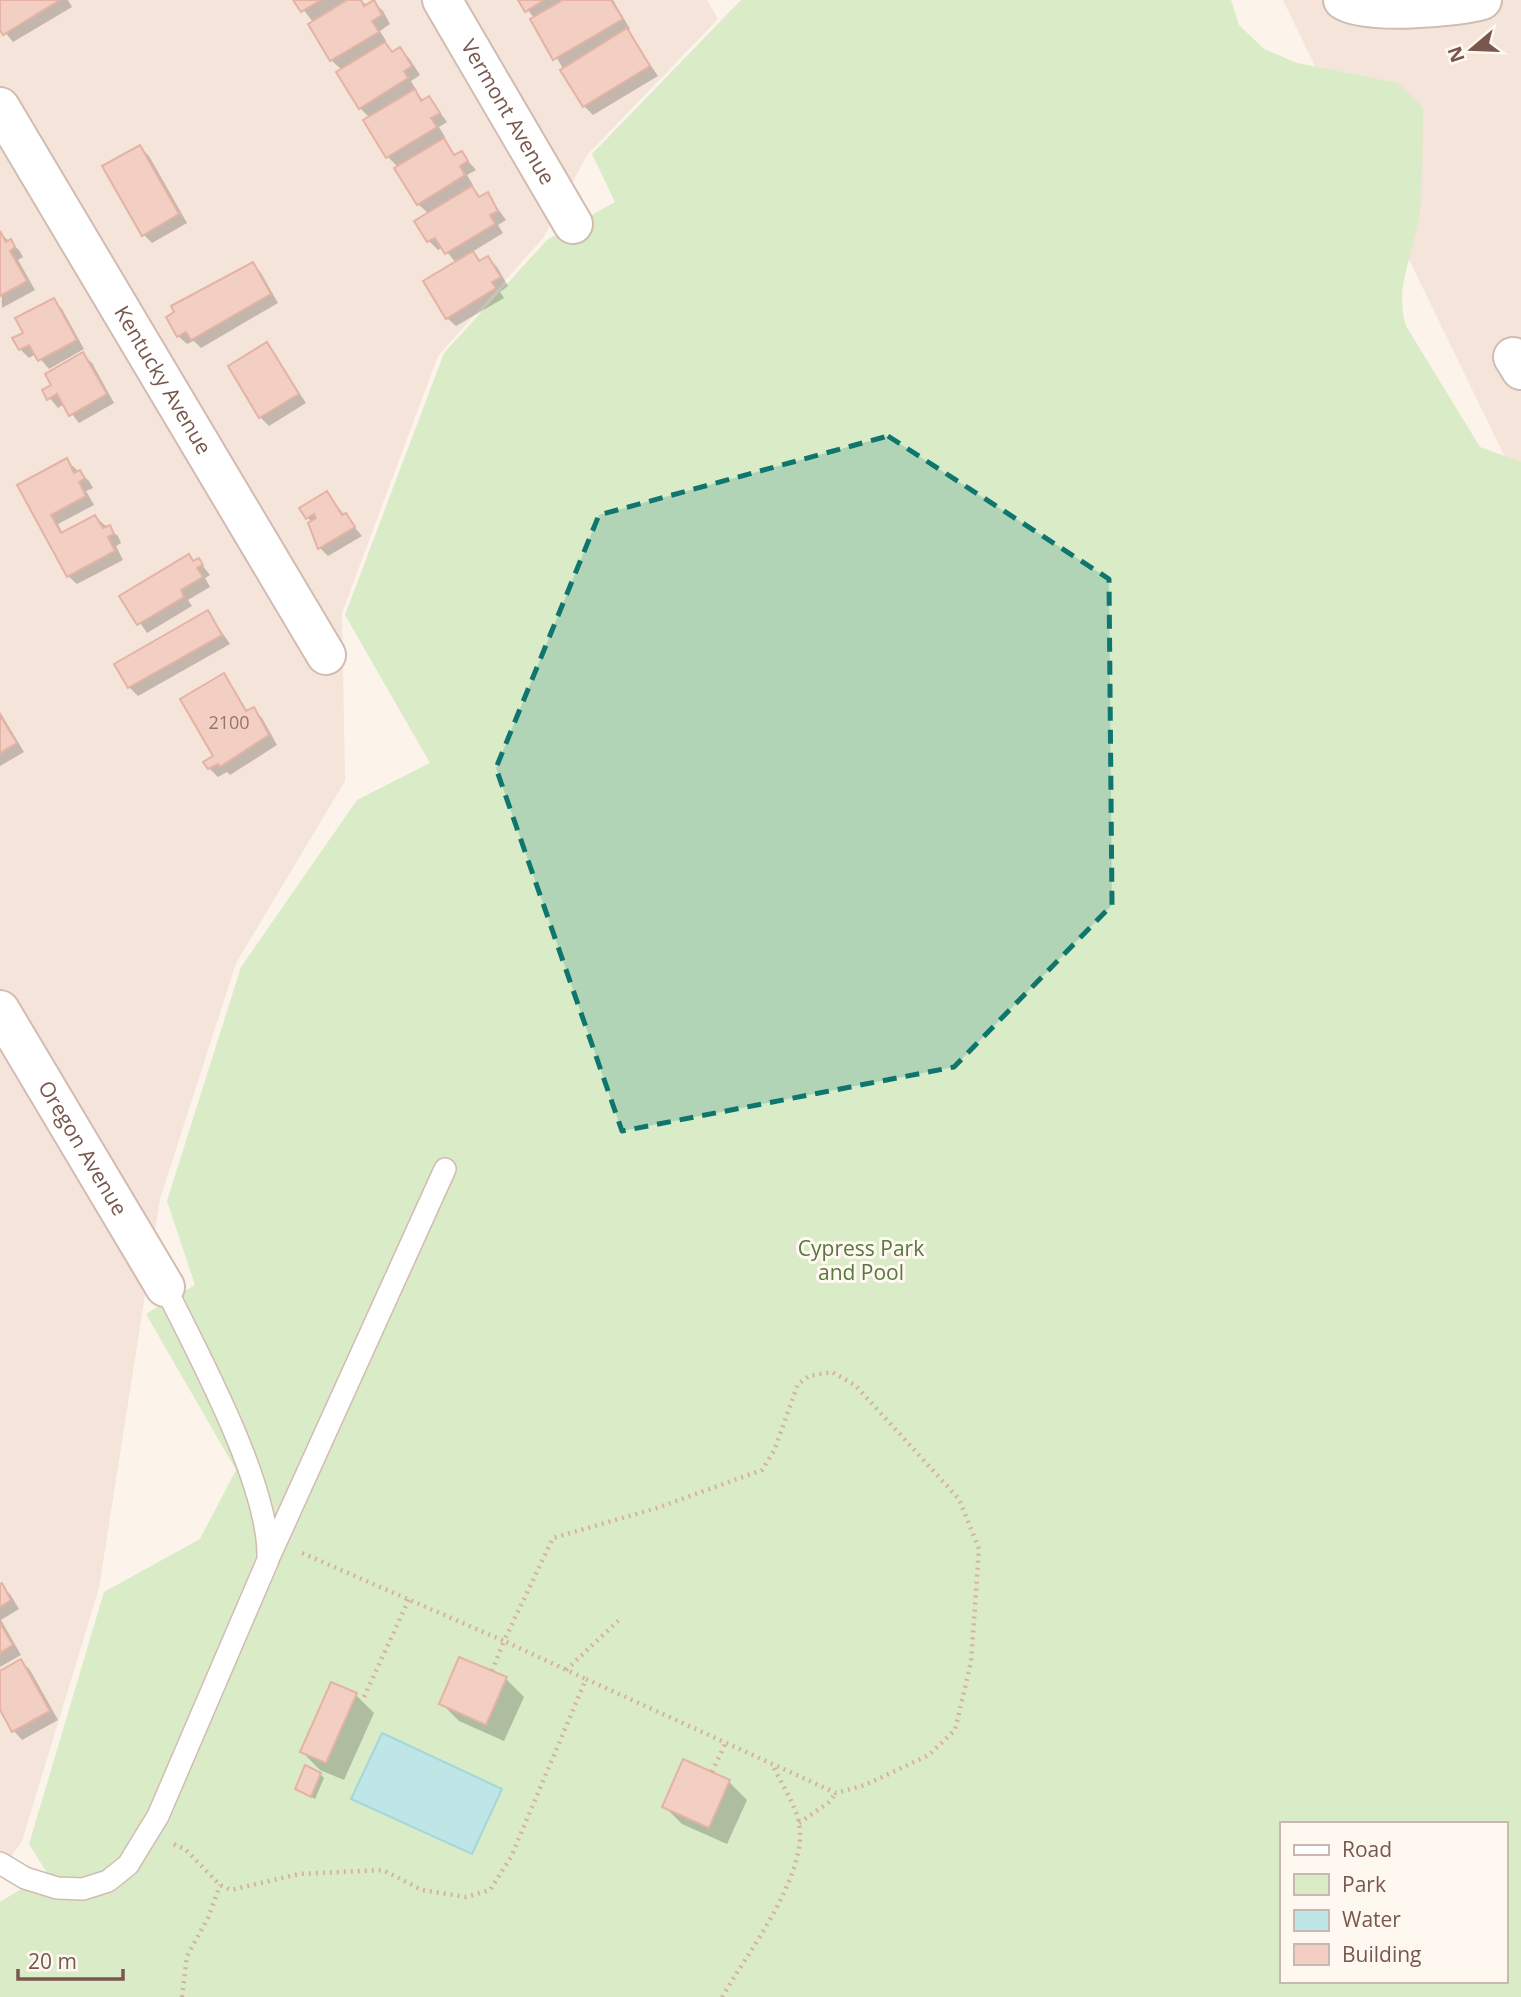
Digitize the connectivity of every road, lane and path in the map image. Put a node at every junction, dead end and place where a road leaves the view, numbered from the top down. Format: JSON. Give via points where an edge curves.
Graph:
{"nodes":[{"id":1,"x":442,"y":0,"type":"edge"},
{"id":2,"x":1342,"y":0,"type":"edge"},
{"id":3,"x":1482,"y":0,"type":"edge"},
{"id":4,"x":0,"y":107,"type":"edge"},
{"id":5,"x":573,"y":223,"type":"dead end"},
{"id":6,"x":326,"y":655,"type":"dead end"},
{"id":7,"x":0,"y":1010,"type":"edge"},
{"id":8,"x":445,"y":1168,"type":"dead end"},
{"id":9,"x":164,"y":1287,"type":"joint"},
{"id":10,"x":272,"y":1551,"type":"junction"},
{"id":11,"x":408,"y":1599,"type":"junction"},
{"id":12,"x":621,"y":1618,"type":"dead end"},
{"id":13,"x":504,"y":1641,"type":"junction"},
{"id":14,"x":566,"y":1670,"type":"junction"},
{"id":15,"x":492,"y":1671,"type":"dead end"},
{"id":16,"x":586,"y":1679,"type":"junction"},
{"id":17,"x":364,"y":1697,"type":"dead end"},
{"id":18,"x":726,"y":1742,"type":"junction"},
{"id":19,"x":771,"y":1763,"type":"junction"},
{"id":20,"x":712,"y":1772,"type":"dead end"},
{"id":21,"x":836,"y":1793,"type":"junction"},
{"id":22,"x":799,"y":1823,"type":"junction"},
{"id":23,"x":148,"y":1833,"type":"junction"},
{"id":24,"x":0,"y":1863,"type":"edge"},
{"id":25,"x":220,"y":1885,"type":"junction"},
{"id":26,"x":182,"y":1997,"type":"edge"},
{"id":27,"x":722,"y":1997,"type":"edge"}],
"edges":[{"from":1,"to":5,"type":"street","name":"Vermont Avenue"},
{"from":2,"to":3,"type":"street","via":[[1360,8]]},
{"from":4,"to":6,"type":"street","name":"Kentucky Avenue"},
{"from":7,"to":9,"type":"street","name":"Oregon Avenue"},
{"from":8,"to":10,"type":"lane"},
{"from":9,"to":10,"type":"lane","via":[[245,1462]]},
{"from":10,"to":11,"type":"path"},
{"from":10,"to":23,"type":"lane"},
{"from":11,"to":13,"type":"path"},
{"from":11,"to":17,"type":"path"},
{"from":12,"to":14,"type":"path"},
{"from":13,"to":14,"type":"path"},
{"from":13,"to":15,"type":"path"},
{"from":13,"to":21,"type":"path","via":[[554,1538],[762,1471],[774,1451],[797,1384],[809,1376],[832,1372],[855,1385],[958,1499],[979,1549],[971,1662],[955,1730],[929,1755],[865,1785]]},
{"from":14,"to":16,"type":"path"},
{"from":16,"to":18,"type":"path"},
{"from":16,"to":25,"type":"path","via":[[511,1857],[490,1890],[466,1897],[422,1890],[383,1870],[299,1874],[231,1890]]},
{"from":18,"to":19,"type":"path"},
{"from":18,"to":20,"type":"path"},
{"from":19,"to":21,"type":"path"},
{"from":19,"to":22,"type":"path"},
{"from":21,"to":22,"type":"path"},
{"from":22,"to":27,"type":"path","via":[[797,1861]]},
{"from":23,"to":24,"type":"lane","via":[[128,1865],[108,1881],[83,1889],[57,1888],[25,1878]]},
{"from":23,"to":25,"type":"path","via":[[186,1850]]},
{"from":25,"to":26,"type":"path","via":[[187,1956]]}]}
